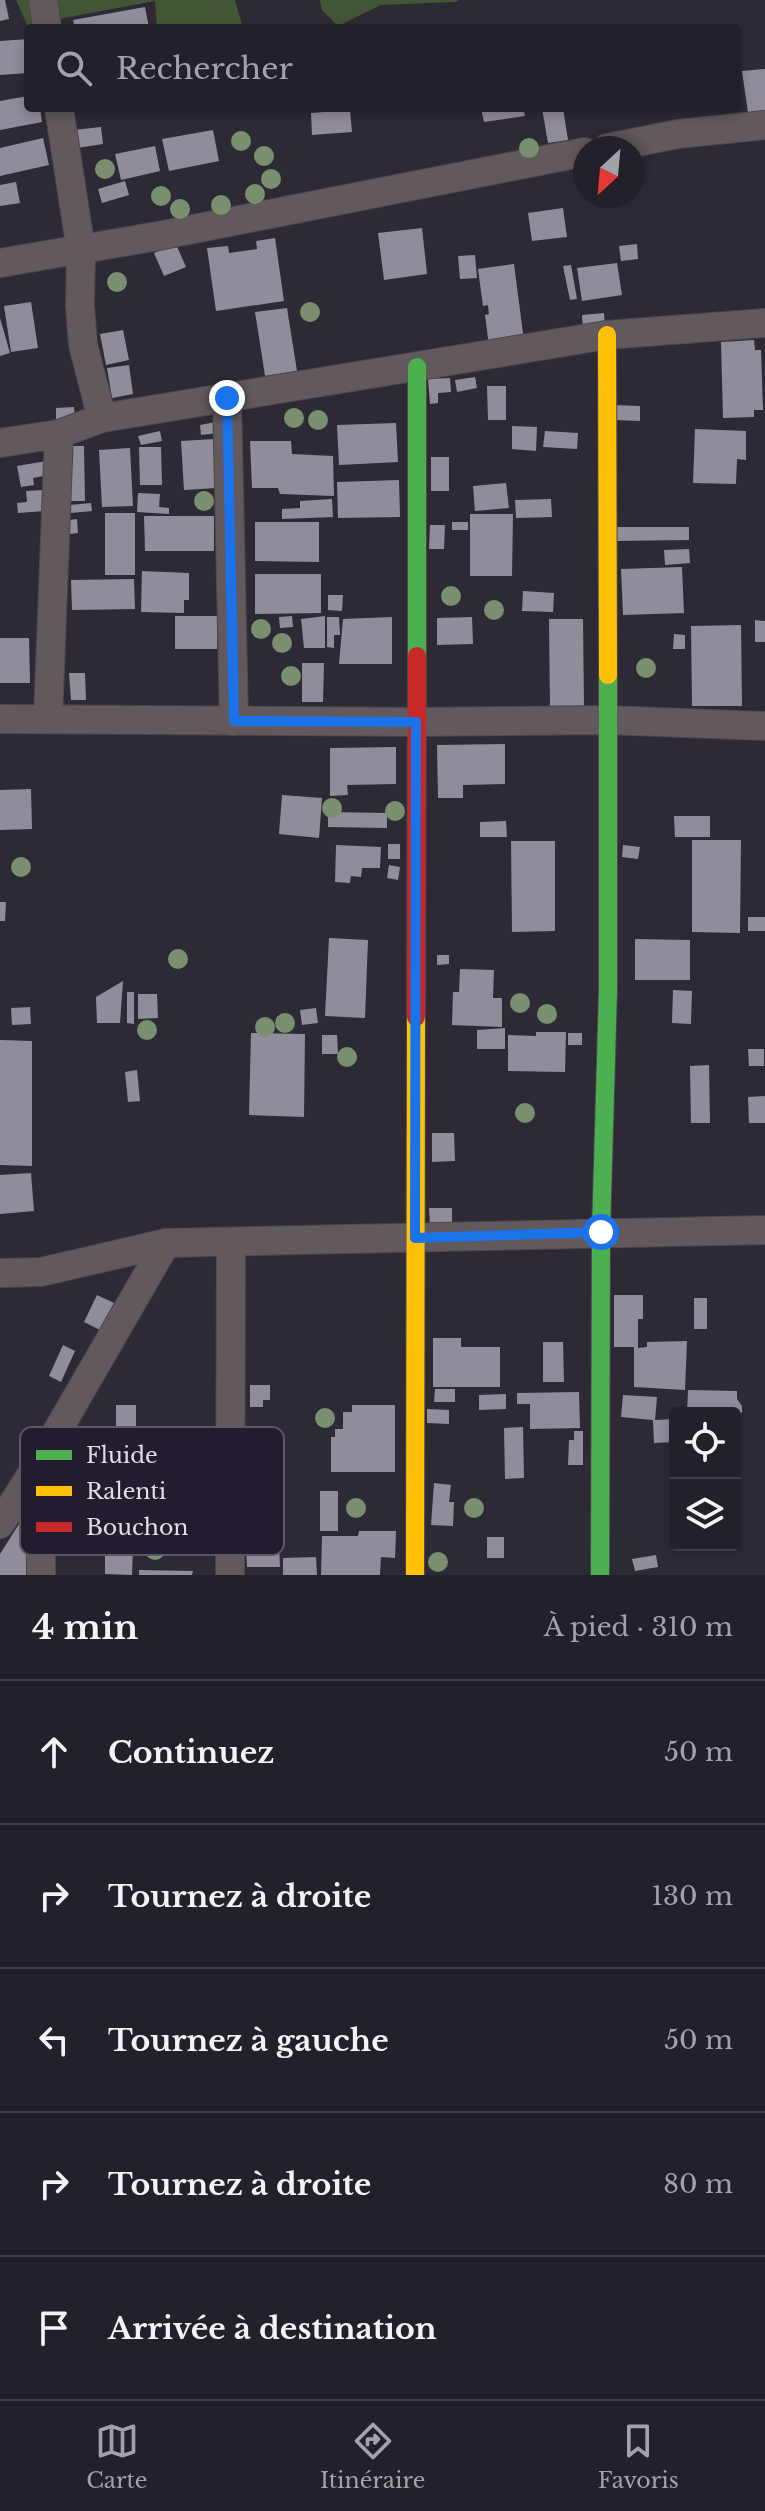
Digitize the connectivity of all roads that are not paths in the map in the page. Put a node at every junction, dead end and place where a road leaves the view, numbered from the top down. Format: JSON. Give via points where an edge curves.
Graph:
{"nodes":[{"id":1,"x":43,"y":0,"type":"edge"},
{"id":2,"x":46,"y":24,"type":"edge"},
{"id":3,"x":60,"y":112,"type":"edge"},
{"id":4,"x":765,"y":125,"type":"edge"},
{"id":5,"x":645,"y":141,"type":"edge"},
{"id":6,"x":573,"y":154,"type":"edge"},
{"id":7,"x":81,"y":250,"type":"junction"},
{"id":8,"x":0,"y":263,"type":"edge"},
{"id":9,"x":765,"y":323,"type":"edge"},
{"id":10,"x":607,"y":335,"type":"junction"},
{"id":11,"x":417,"y":367,"type":"junction"},
{"id":12,"x":227,"y":398,"type":"junction"},
{"id":13,"x":102,"y":418,"type":"junction"},
{"id":14,"x":59,"y":434,"type":"junction"},
{"id":15,"x":0,"y":443,"type":"edge"},
{"id":16,"x":0,"y":719,"type":"edge"},
{"id":17,"x":48,"y":719,"type":"junction"},
{"id":18,"x":606,"y":720,"type":"junction"},
{"id":19,"x":234,"y":721,"type":"junction"},
{"id":20,"x":416,"y":722,"type":"junction"},
{"id":21,"x":765,"y":726,"type":"edge"},
{"id":22,"x":765,"y":1230,"type":"edge"},
{"id":23,"x":601,"y":1232,"type":"junction"},
{"id":24,"x":415,"y":1238,"type":"junction"},
{"id":25,"x":231,"y":1242,"type":"junction"},
{"id":26,"x":166,"y":1243,"type":"junction"},
{"id":27,"x":0,"y":1273,"type":"edge"},
{"id":28,"x":60,"y":1427,"type":"edge"},
{"id":29,"x":230,"y":1427,"type":"edge"},
{"id":30,"x":20,"y":1492,"type":"edge"},
{"id":31,"x":0,"y":1524,"type":"edge"},
{"id":32,"x":41,"y":1555,"type":"edge"},
{"id":33,"x":230,"y":1555,"type":"edge"},
{"id":34,"x":41,"y":1575,"type":"edge"},
{"id":35,"x":230,"y":1575,"type":"edge"},
{"id":36,"x":415,"y":1575,"type":"edge"},
{"id":37,"x":600,"y":1575,"type":"edge"}],
"edges":[{"from":1,"to":2,"type":"street"},
{"from":3,"to":7,"type":"street"},
{"from":4,"to":5,"type":"street"},
{"from":6,"to":7,"type":"street"},
{"from":7,"to":8,"type":"street"},
{"from":7,"to":13,"type":"street","via":[[83,345]]},
{"from":9,"to":10,"type":"street"},
{"from":10,"to":11,"type":"street"},
{"from":10,"to":18,"type":"street"},
{"from":11,"to":12,"type":"street"},
{"from":11,"to":20,"type":"street"},
{"from":12,"to":13,"type":"street"},
{"from":12,"to":19,"type":"street"},
{"from":13,"to":14,"type":"street"},
{"from":14,"to":15,"type":"street"},
{"from":14,"to":17,"type":"street"},
{"from":16,"to":17,"type":"street"},
{"from":17,"to":19,"type":"street"},
{"from":18,"to":20,"type":"street"},
{"from":18,"to":21,"type":"street"},
{"from":18,"to":23,"type":"street","via":[[608,990]]},
{"from":19,"to":20,"type":"street"},
{"from":20,"to":24,"type":"street"},
{"from":22,"to":23,"type":"street"},
{"from":23,"to":24,"type":"street"},
{"from":23,"to":37,"type":"street"},
{"from":24,"to":25,"type":"street"},
{"from":24,"to":36,"type":"street"},
{"from":25,"to":26,"type":"street"},
{"from":25,"to":29,"type":"street"},
{"from":26,"to":27,"type":"street","via":[[41,1272]]},
{"from":26,"to":28,"type":"street"},
{"from":30,"to":31,"type":"street"},
{"from":32,"to":34,"type":"street"},
{"from":33,"to":35,"type":"street"}]}
